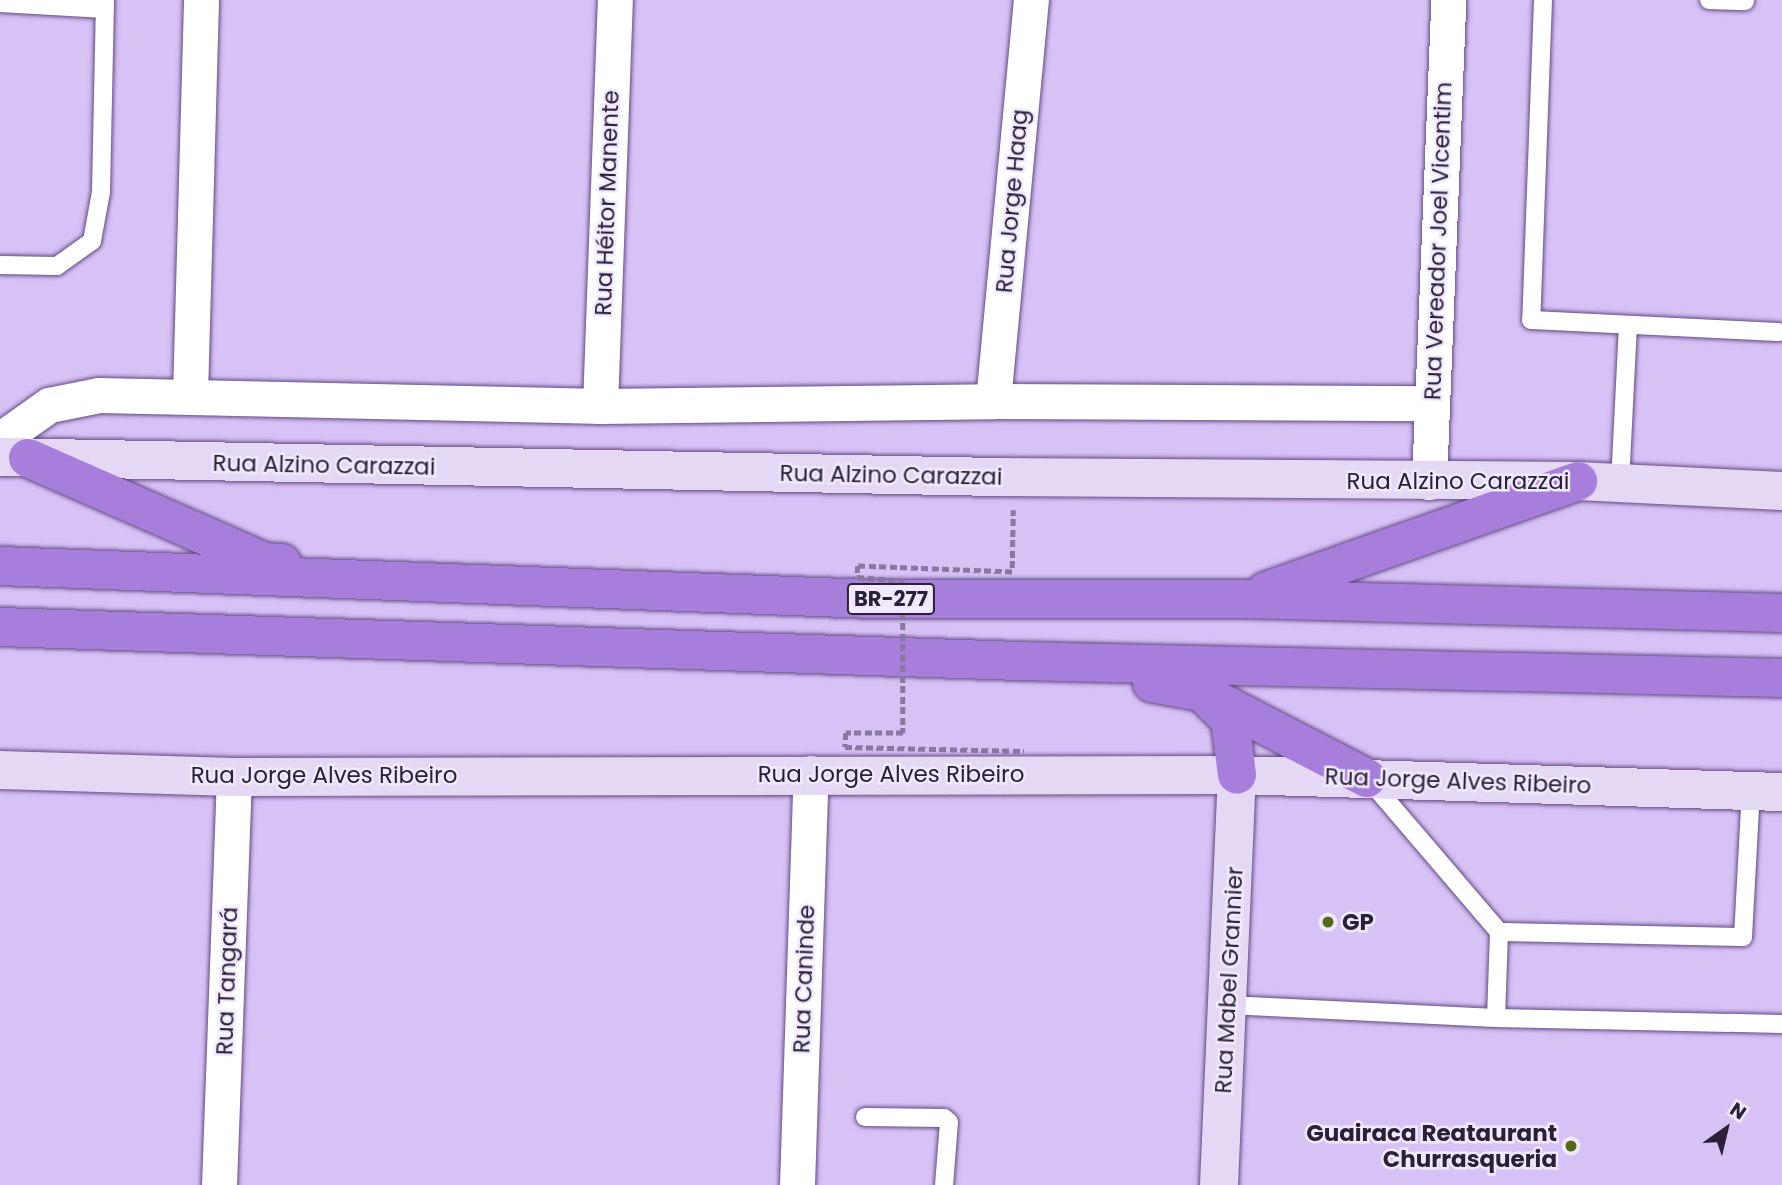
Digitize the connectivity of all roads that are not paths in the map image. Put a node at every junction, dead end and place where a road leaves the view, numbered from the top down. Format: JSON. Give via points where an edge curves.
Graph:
{"nodes":[{"id":1,"x":201,"y":0,"type":"edge"},
{"id":2,"x":615,"y":0,"type":"edge"},
{"id":3,"x":1031,"y":0,"type":"edge"},
{"id":4,"x":1448,"y":0,"type":"edge"},
{"id":5,"x":1543,"y":0,"type":"edge"},
{"id":6,"x":1709,"y":0,"type":"edge"},
{"id":7,"x":1745,"y":1,"type":"edge"},
{"id":8,"x":0,"y":3,"type":"edge"},
{"id":9,"x":105,"y":4,"type":"edge"},
{"id":10,"x":0,"y":265,"type":"edge"},
{"id":11,"x":1628,"y":325,"type":"junction"},
{"id":12,"x":1779,"y":332,"type":"dead end"},
{"id":13,"x":190,"y":395,"type":"junction"},
{"id":14,"x":993,"y":401,"type":"junction"},
{"id":15,"x":1432,"y":403,"type":"junction"},
{"id":16,"x":600,"y":406,"type":"junction"},
{"id":17,"x":9,"y":455,"type":"edge"},
{"id":18,"x":1578,"y":481,"type":"junction"},
{"id":19,"x":1429,"y":482,"type":"junction"},
{"id":20,"x":1620,"y":483,"type":"junction"},
{"id":21,"x":1782,"y":491,"type":"edge"},
{"id":22,"x":0,"y":566,"type":"edge"},
{"id":23,"x":870,"y":599,"type":"junction"},
{"id":24,"x":1244,"y":599,"type":"junction"},
{"id":25,"x":1782,"y":613,"type":"edge"},
{"id":26,"x":0,"y":626,"type":"edge"},
{"id":27,"x":1018,"y":661,"type":"junction"},
{"id":28,"x":1782,"y":678,"type":"edge"},
{"id":29,"x":1201,"y":692,"type":"junction"},
{"id":30,"x":0,"y":770,"type":"edge"},
{"id":31,"x":810,"y":773,"type":"junction"},
{"id":32,"x":1237,"y":775,"type":"junction"},
{"id":33,"x":234,"y":777,"type":"junction"},
{"id":34,"x":1367,"y":778,"type":"junction"},
{"id":35,"x":1767,"y":792,"type":"edge"},
{"id":36,"x":1499,"y":932,"type":"junction"},
{"id":37,"x":1228,"y":1005,"type":"junction"},
{"id":38,"x":1496,"y":1018,"type":"junction"},
{"id":39,"x":1782,"y":1024,"type":"edge"},
{"id":40,"x":865,"y":1117,"type":"dead end"},
{"id":41,"x":219,"y":1185,"type":"edge"},
{"id":42,"x":797,"y":1185,"type":"edge"},
{"id":43,"x":944,"y":1185,"type":"edge"},
{"id":44,"x":1219,"y":1185,"type":"edge"}],
"edges":[{"from":1,"to":13,"type":"street"},
{"from":2,"to":16,"type":"street","name":"Rua Héitor Manente"},
{"from":3,"to":14,"type":"street","name":"Rua Jorge Haag"},
{"from":4,"to":15,"type":"street","name":"Rua Vereador Joel Vicentim"},
{"from":5,"to":11,"type":"lane","via":[[1531,320]]},
{"from":6,"to":7,"type":"lane"},
{"from":8,"to":9,"type":"lane"},
{"from":9,"to":10,"type":"lane","via":[[101,192],[92,241],[57,266]]},
{"from":11,"to":12,"type":"lane"},
{"from":11,"to":20,"type":"lane"},
{"from":13,"to":16,"type":"street"},
{"from":13,"to":17,"type":"street","via":[[99,395],[49,405],[8,434]]},
{"from":14,"to":15,"type":"street"},
{"from":14,"to":16,"type":"street"},
{"from":15,"to":19,"type":"street","name":"Rua Vereador Joel Vicentim"},
{"from":17,"to":19,"type":"main road","name":"Rua Alzino Carazzai"},
{"from":17,"to":23,"type":"highway","via":[[265,562],[698,570]]},
{"from":18,"to":19,"type":"main road","name":"Rua Alzino Carazzai"},
{"from":18,"to":20,"type":"main road","name":"Rua Alzino Carazzai"},
{"from":18,"to":24,"type":"highway"},
{"from":20,"to":21,"type":"main road","name":"Rua Alzino Carazzai"},
{"from":22,"to":23,"type":"highway","number":"BR-277"},
{"from":23,"to":24,"type":"highway","number":"BR-277"},
{"from":24,"to":25,"type":"highway","number":"BR-277"},
{"from":26,"to":27,"type":"highway"},
{"from":27,"to":28,"type":"highway"},
{"from":27,"to":29,"type":"highway"},
{"from":29,"to":32,"type":"highway","via":[[1230,720]]},
{"from":29,"to":34,"type":"highway"},
{"from":30,"to":33,"type":"main road","name":"Rua Jorge Alves Ribeiro"},
{"from":31,"to":32,"type":"main road","name":"Rua Jorge Alves Ribeiro"},
{"from":31,"to":33,"type":"main road","name":"Rua Jorge Alves Ribeiro"},
{"from":31,"to":42,"type":"street","name":"Rua Caninde"},
{"from":32,"to":34,"type":"main road","name":"Rua Jorge Alves Ribeiro"},
{"from":32,"to":37,"type":"main road","name":"Rua Mabel Grannier"},
{"from":33,"to":41,"type":"street","name":"Rua Tangará"},
{"from":34,"to":35,"type":"main road","name":"Rua Jorge Alves Ribeiro"},
{"from":34,"to":36,"type":"lane"},
{"from":35,"to":36,"type":"lane","via":[[1743,937]]},
{"from":36,"to":38,"type":"lane"},
{"from":37,"to":38,"type":"lane"},
{"from":37,"to":44,"type":"main road","name":"Rua Mabel Grannier"},
{"from":38,"to":39,"type":"lane"},
{"from":40,"to":43,"type":"lane","via":[[944,1118],[949,1122]]}]}
